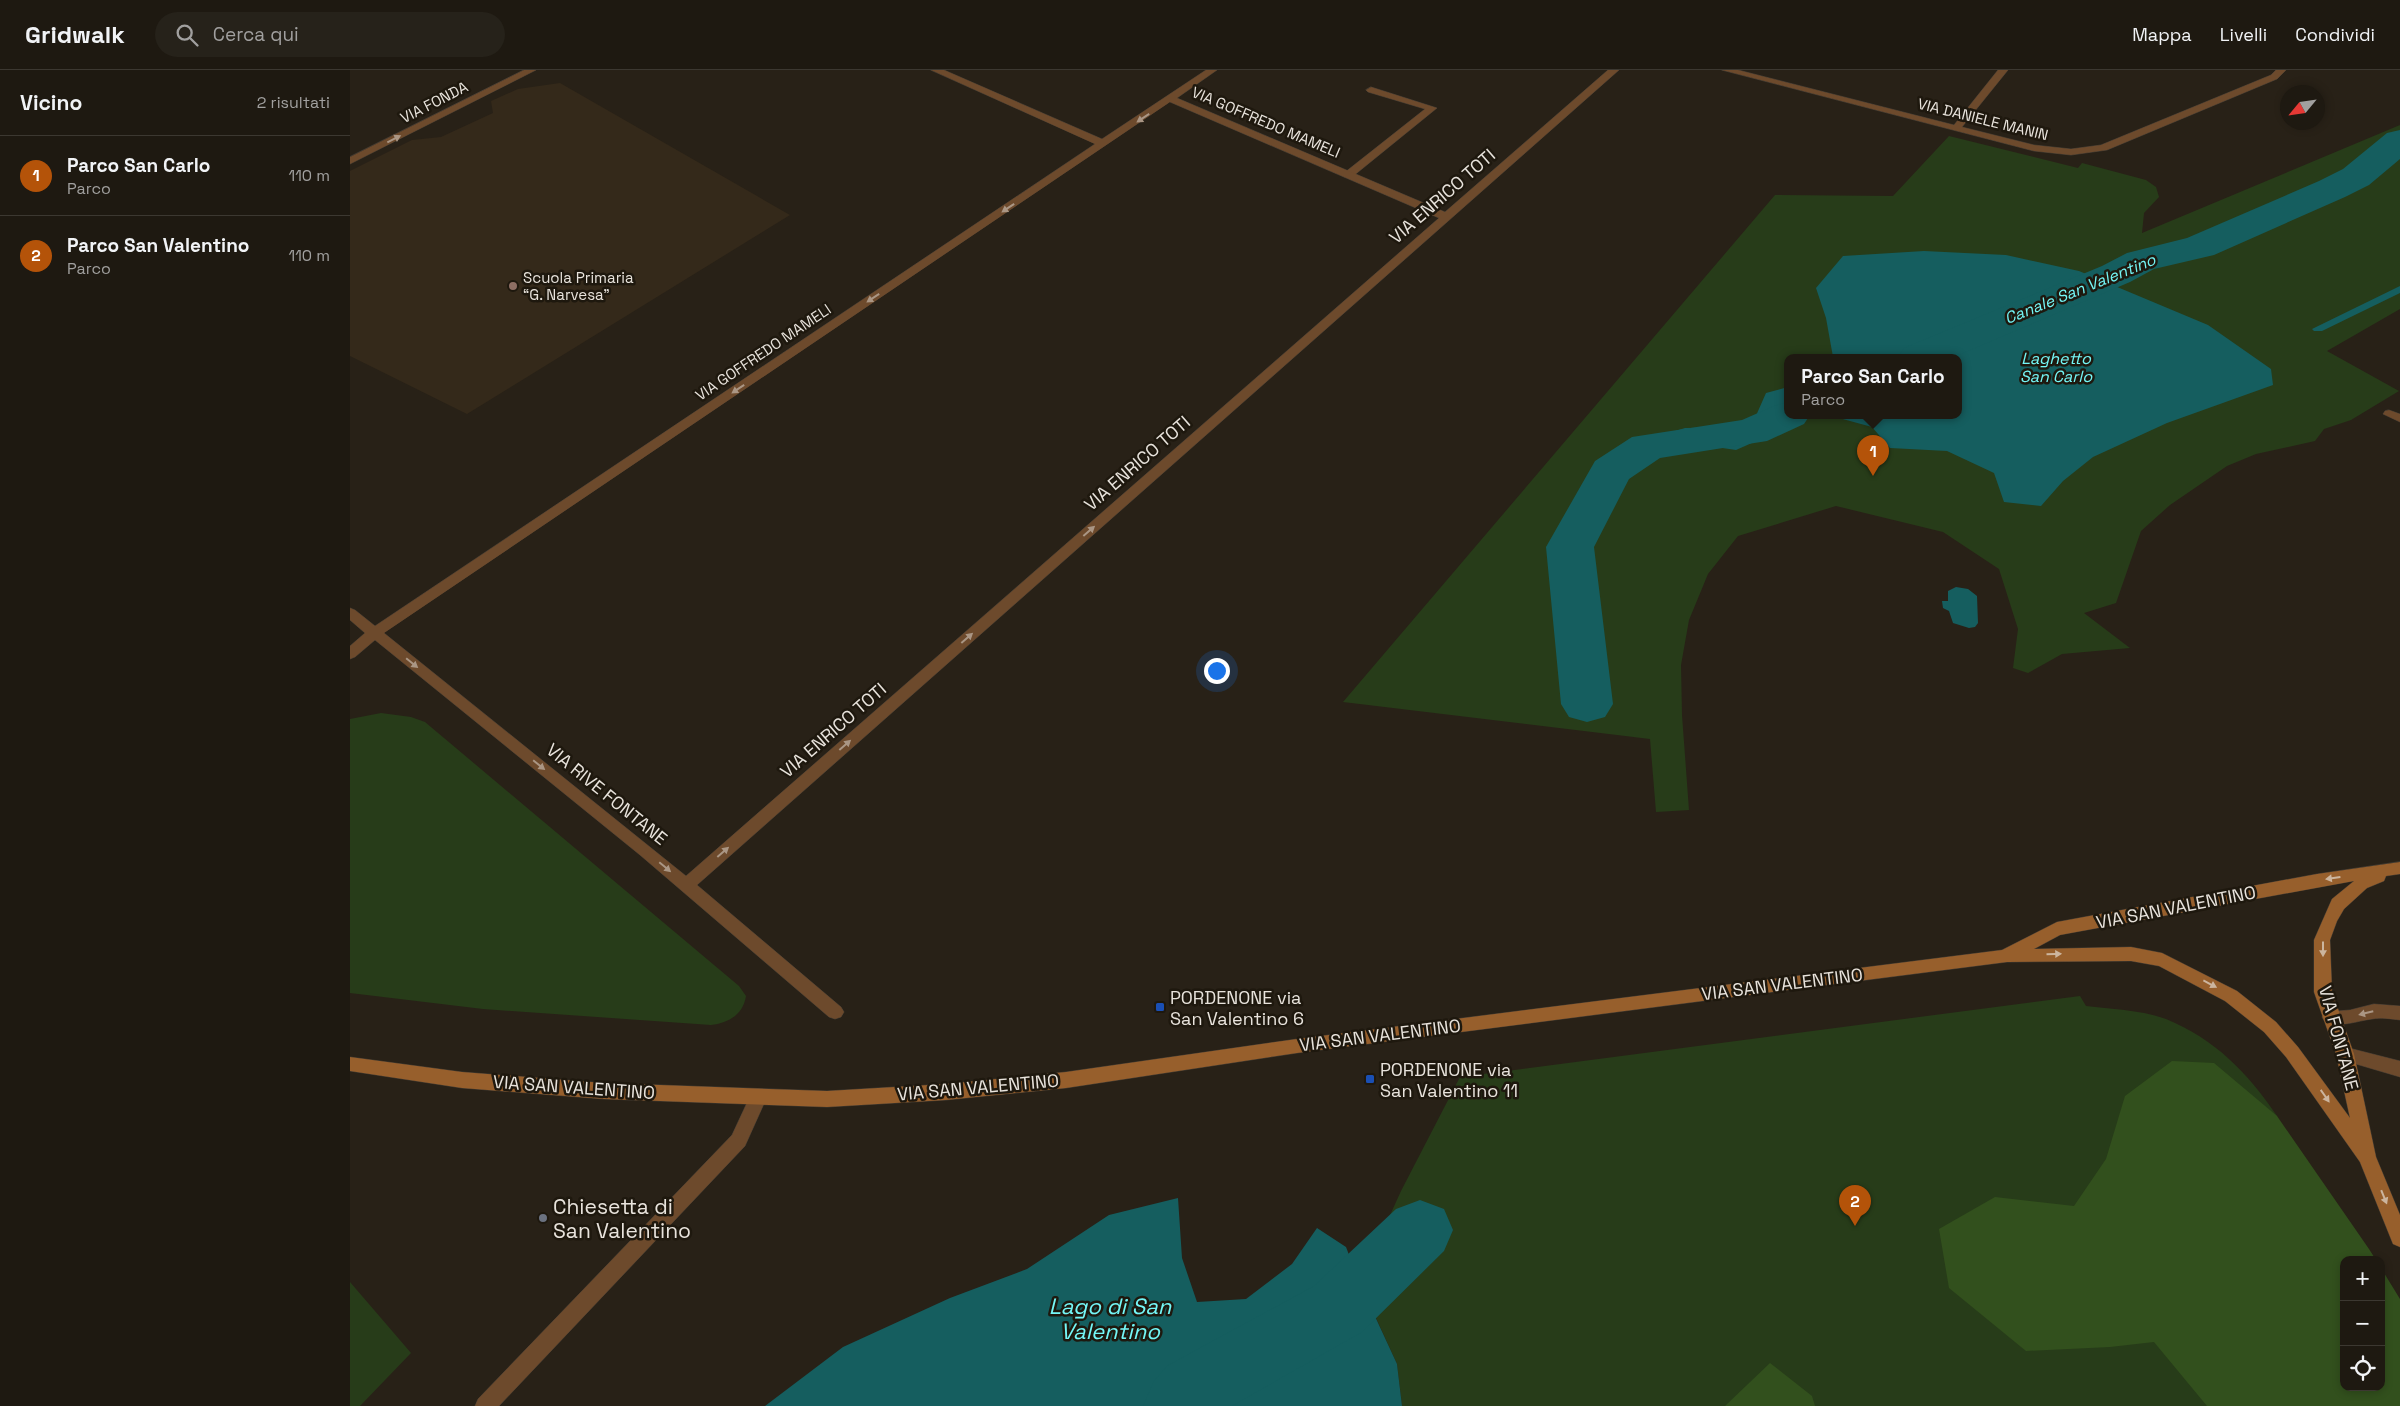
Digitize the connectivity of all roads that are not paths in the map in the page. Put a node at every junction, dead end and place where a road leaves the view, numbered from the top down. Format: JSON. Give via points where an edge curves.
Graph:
{"nodes":[{"id":1,"x":531,"y":70,"type":"edge"},
{"id":2,"x":936,"y":70,"type":"edge"},
{"id":3,"x":1212,"y":70,"type":"edge"},
{"id":4,"x":1614,"y":70,"type":"edge"},
{"id":5,"x":1727,"y":70,"type":"edge"},
{"id":6,"x":2003,"y":70,"type":"edge"},
{"id":7,"x":2281,"y":70,"type":"edge"},
{"id":8,"x":1371,"y":90,"type":"dead end"},
{"id":9,"x":1171,"y":99,"type":"junction"},
{"id":10,"x":1956,"y":128,"type":"junction"},
{"id":11,"x":1104,"y":144,"type":"junction"},
{"id":12,"x":350,"y":161,"type":"edge"},
{"id":13,"x":1348,"y":175,"type":"junction"},
{"id":14,"x":1447,"y":216,"type":"junction"},
{"id":15,"x":350,"y":613,"type":"edge"},
{"id":16,"x":374,"y":633,"type":"junction"},
{"id":17,"x":350,"y":654,"type":"edge"},
{"id":18,"x":2399,"y":868,"type":"edge"},
{"id":19,"x":686,"y":885,"type":"junction"},
{"id":20,"x":2005,"y":956,"type":"junction"},
{"id":21,"x":835,"y":1012,"type":"dead end"},
{"id":22,"x":2400,"y":1013,"type":"edge"},
{"id":23,"x":2331,"y":1017,"type":"junction"},
{"id":24,"x":2345,"y":1054,"type":"junction"},
{"id":25,"x":350,"y":1064,"type":"edge"},
{"id":26,"x":2400,"y":1069,"type":"edge"},
{"id":27,"x":758,"y":1097,"type":"junction"},
{"id":28,"x":2367,"y":1157,"type":"junction"},
{"id":29,"x":2400,"y":1238,"type":"edge"},
{"id":30,"x":485,"y":1406,"type":"edge"}],
"edges":[{"from":12,"to":1,"type":"street","name":"VIA FONDA","one_way":true},
{"from":2,"to":11,"type":"street"},
{"from":3,"to":9,"type":"street","name":"VIA GOFFREDO MAMELI"},
{"from":4,"to":14,"type":"street","name":"VIA ENRICO TOTI"},
{"from":5,"to":10,"type":"street","name":"VIA DANIELE MANIN"},
{"from":6,"to":10,"type":"street"},
{"from":7,"to":10,"type":"street","name":"VIA DANIELE MANIN","via":[[2274,77],[2117,144],[2086,151],[2034,148]]},
{"from":8,"to":13,"type":"street","name":"VIA GOFFREDO MAMELI","via":[[1432,108]]},
{"from":9,"to":11,"type":"street","name":"VIA GOFFREDO MAMELI","one_way":true},
{"from":9,"to":13,"type":"street","name":"VIA GOFFREDO MAMELI"},
{"from":11,"to":16,"type":"street","name":"VIA GOFFREDO MAMELI","one_way":true},
{"from":13,"to":14,"type":"street","name":"VIA GOFFREDO MAMELI"},
{"from":19,"to":14,"type":"street","name":"VIA ENRICO TOTI","one_way":true},
{"from":15,"to":16,"type":"street","name":"VIA RIVE FONTANE"},
{"from":16,"to":17,"type":"street","name":"VIA GOFFREDO MAMELI"},
{"from":16,"to":19,"type":"street","name":"VIA RIVE FONTANE","one_way":true},
{"from":18,"to":20,"type":"street","name":"VIA SAN VALENTINO","one_way":true,"via":[[2316,880],[2056,929]]},
{"from":18,"to":23,"type":"street","name":"VIA FONTANE","one_way":true,"via":[[2361,884],[2338,904],[2329,921],[2322,940],[2322,992]]},
{"from":19,"to":21,"type":"street","name":"VIA RIVE FONTANE"},
{"from":20,"to":27,"type":"street","name":"VIA SAN VALENTINO","via":[[1297,1046],[1066,1080],[936,1093],[827,1099]]},
{"from":20,"to":28,"type":"street","one_way":true,"via":[[2131,954],[2162,960],[2231,996],[2270,1027],[2292,1052]]},
{"from":22,"to":23,"type":"street","one_way":true,"via":[[2374,1011],[2350,1017]]},
{"from":23,"to":24,"type":"street","name":"VIA FONTANE"},
{"from":24,"to":26,"type":"street"},
{"from":24,"to":28,"type":"street","name":"VIA FONTANE"},
{"from":25,"to":27,"type":"street","name":"VIA SAN VALENTINO","via":[[462,1080],[604,1091]]},
{"from":27,"to":30,"type":"street","via":[[739,1140]]},
{"from":28,"to":29,"type":"street","name":"VIA FONTANE","one_way":true}]}
